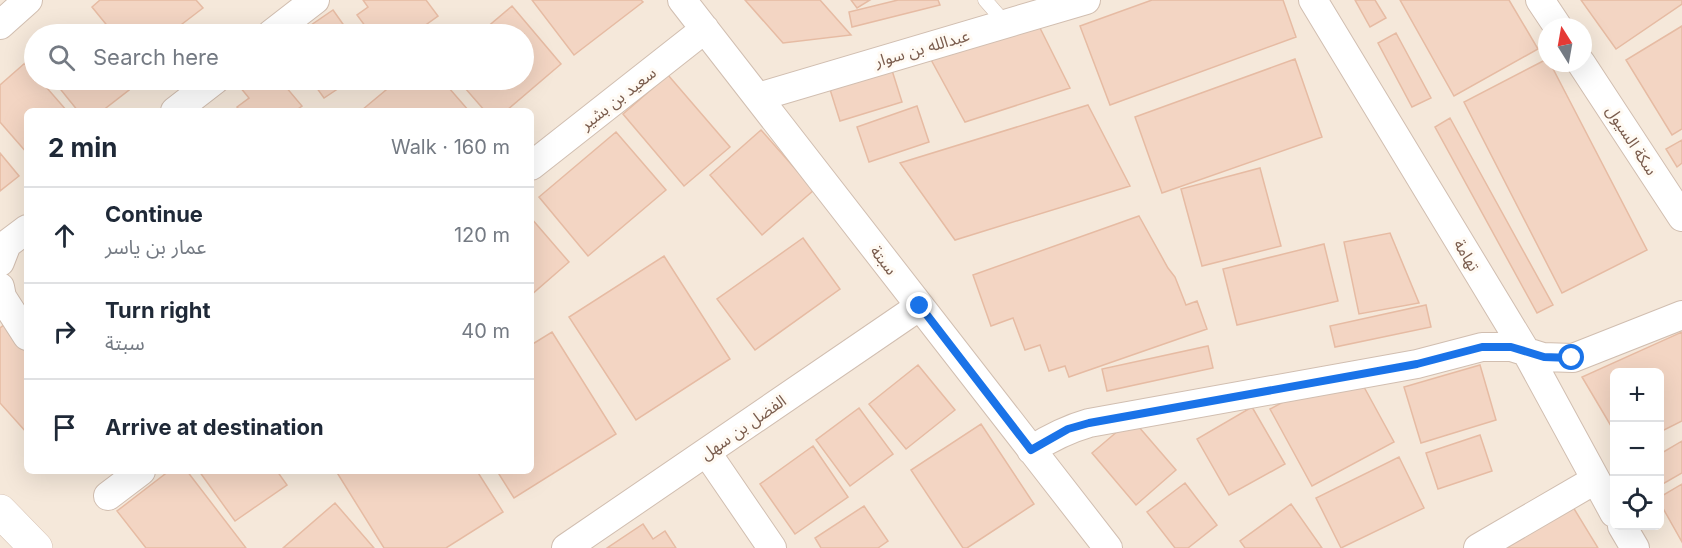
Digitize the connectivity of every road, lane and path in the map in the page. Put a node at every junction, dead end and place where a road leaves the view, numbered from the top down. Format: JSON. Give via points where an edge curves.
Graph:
{"nodes":[{"id":1,"x":28,"y":0,"type":"edge"},
{"id":2,"x":315,"y":0,"type":"edge"},
{"id":3,"x":682,"y":0,"type":"edge"},
{"id":4,"x":985,"y":0,"type":"edge"},
{"id":5,"x":1086,"y":0,"type":"edge"},
{"id":6,"x":1313,"y":0,"type":"edge"},
{"id":7,"x":1540,"y":0,"type":"edge"},
{"id":8,"x":1552,"y":18,"type":"edge"},
{"id":9,"x":284,"y":24,"type":"edge"},
{"id":10,"x":1006,"y":24,"type":"junction"},
{"id":11,"x":0,"y":25,"type":"edge"},
{"id":12,"x":705,"y":29,"type":"junction"},
{"id":13,"x":1587,"y":72,"type":"edge"},
{"id":14,"x":202,"y":90,"type":"edge"},
{"id":15,"x":758,"y":97,"type":"junction"},
{"id":16,"x":179,"y":108,"type":"edge"},
{"id":17,"x":534,"y":164,"type":"edge"},
{"id":18,"x":1682,"y":217,"type":"edge"},
{"id":19,"x":24,"y":231,"type":"edge"},
{"id":20,"x":0,"y":262,"type":"edge"},
{"id":21,"x":0,"y":287,"type":"edge"},
{"id":22,"x":920,"y":306,"type":"junction"},
{"id":23,"x":1682,"y":315,"type":"edge"},
{"id":24,"x":24,"y":331,"type":"edge"},
{"id":25,"x":1525,"y":351,"type":"junction"},
{"id":26,"x":1031,"y":450,"type":"junction"},
{"id":27,"x":707,"y":453,"type":"junction"},
{"id":28,"x":133,"y":474,"type":"edge"},
{"id":29,"x":1595,"y":480,"type":"junction"},
{"id":30,"x":108,"y":496,"type":"dead end"},
{"id":31,"x":1610,"y":506,"type":"edge"},
{"id":32,"x":0,"y":511,"type":"edge"},
{"id":33,"x":1625,"y":530,"type":"edge"},
{"id":34,"x":36,"y":548,"type":"edge"},
{"id":35,"x":566,"y":548,"type":"edge"},
{"id":36,"x":772,"y":548,"type":"edge"},
{"id":37,"x":1108,"y":548,"type":"edge"},
{"id":38,"x":1478,"y":548,"type":"edge"},
{"id":39,"x":1635,"y":548,"type":"edge"}],
"edges":[{"from":1,"to":11,"type":"street"},
{"from":2,"to":9,"type":"street"},
{"from":3,"to":12,"type":"street","name":"سبتة"},
{"from":4,"to":10,"type":"lane"},
{"from":5,"to":10,"type":"street","name":"عبدالله بن سوار"},
{"from":6,"to":25,"type":"street","name":"تهامة"},
{"from":7,"to":8,"type":"street"},
{"from":10,"to":15,"type":"street","name":"عبدالله بن سوار"},
{"from":12,"to":15,"type":"street","name":"سبتة"},
{"from":12,"to":17,"type":"street","name":"سعيد بن بشير"},
{"from":13,"to":18,"type":"street","name":"سكة السيول"},
{"from":14,"to":16,"type":"street"},
{"from":15,"to":22,"type":"street","name":"سبتة"},
{"from":19,"to":20,"type":"street","via":[[7,244]]},
{"from":21,"to":24,"type":"street","via":[[2,297]]},
{"from":22,"to":26,"type":"street","name":"سبتة"},
{"from":22,"to":27,"type":"street","name":"الفضل بن سهل"},
{"from":23,"to":25,"type":"street","via":[[1572,358],[1544,357]]},
{"from":25,"to":26,"type":"street","via":[[1504,346],[1482,347],[1417,364],[1089,423],[1068,429]]},
{"from":25,"to":29,"type":"street","name":"تهامة"},
{"from":26,"to":37,"type":"street","name":"سبتة"},
{"from":27,"to":35,"type":"street","name":"الفضل بن سهل"},
{"from":27,"to":36,"type":"street"},
{"from":28,"to":30,"type":"street"},
{"from":29,"to":31,"type":"street","name":"تهامة"},
{"from":29,"to":38,"type":"street"},
{"from":32,"to":34,"type":"street"},
{"from":33,"to":39,"type":"street"}]}
